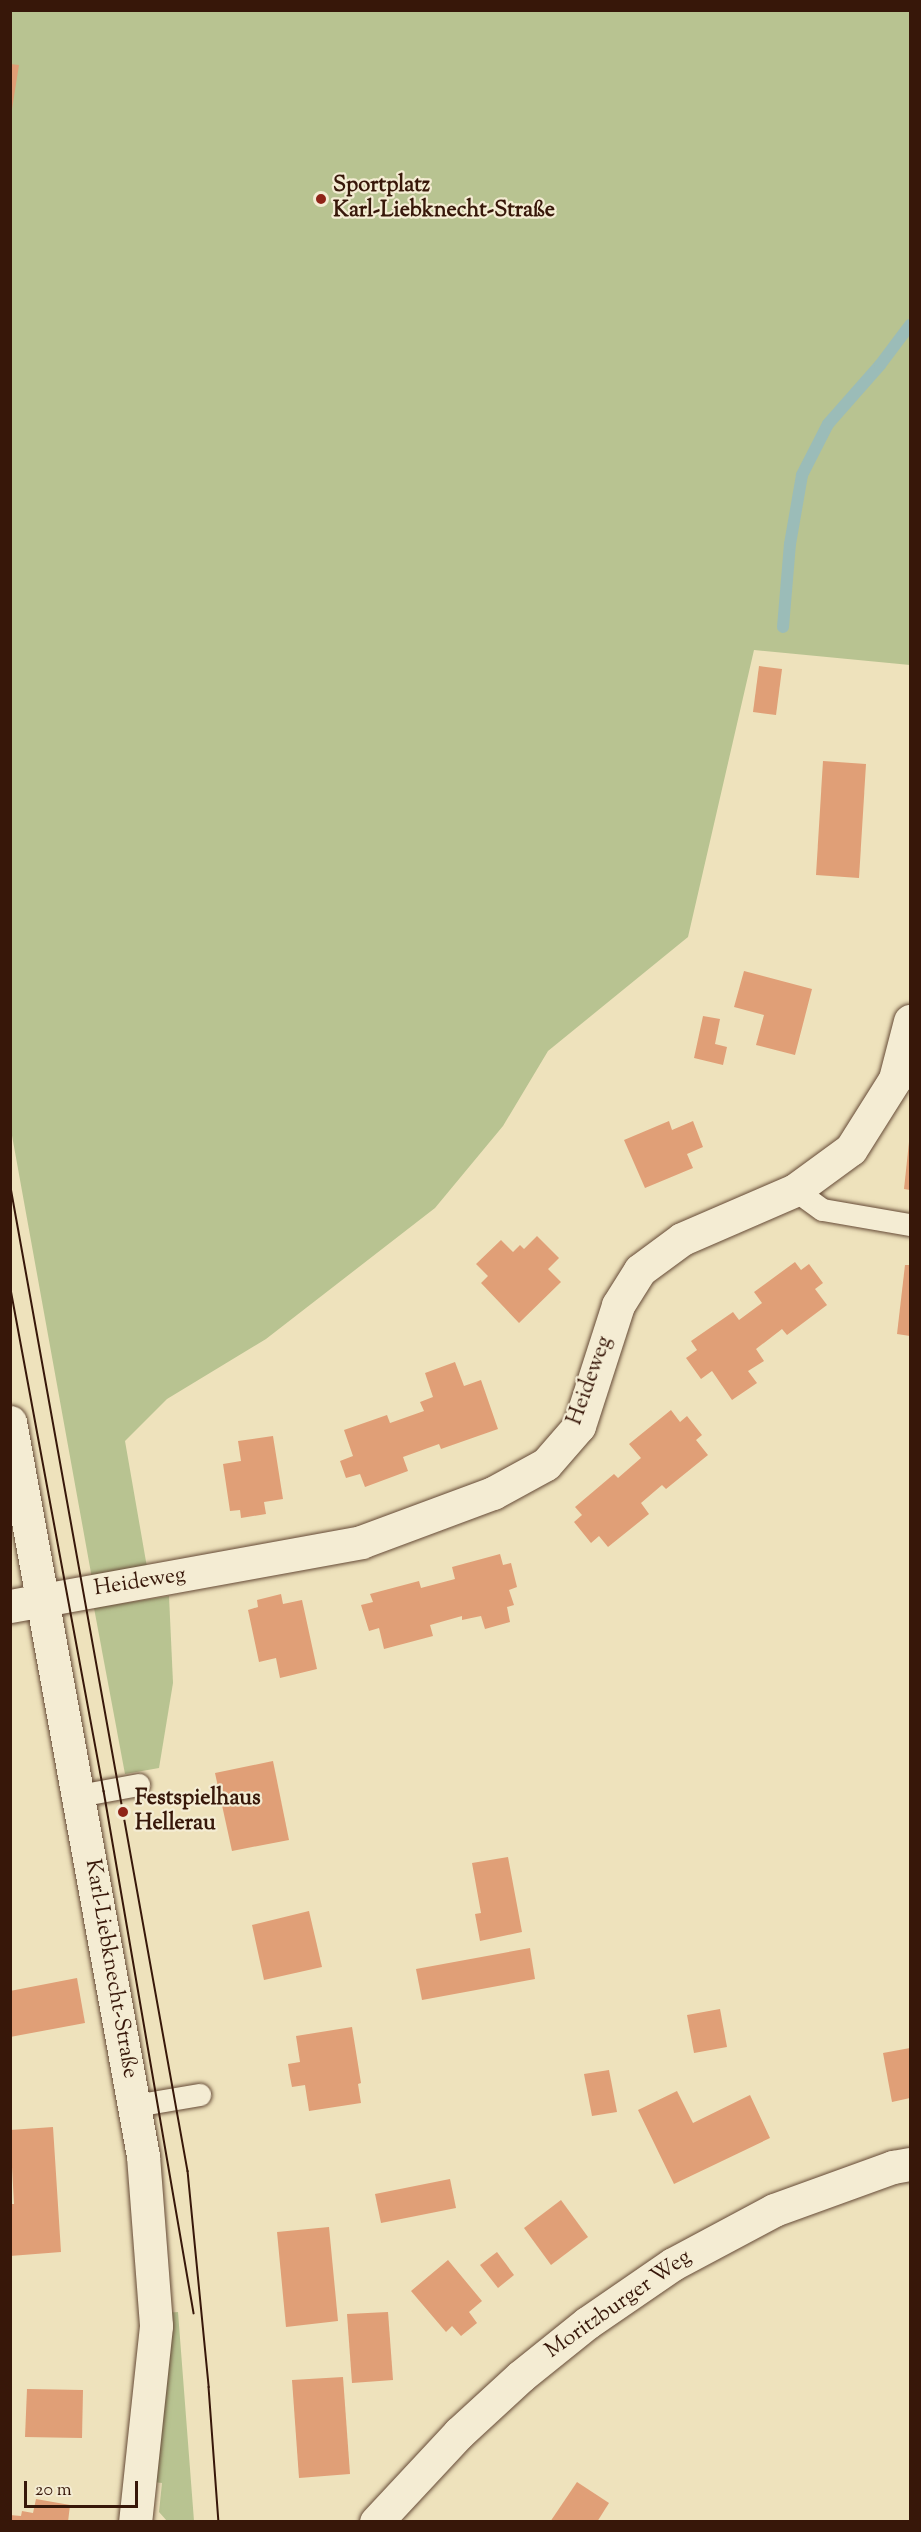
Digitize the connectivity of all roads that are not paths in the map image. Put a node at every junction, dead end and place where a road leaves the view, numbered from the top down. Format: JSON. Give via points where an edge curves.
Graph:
{"nodes":[{"id":1,"x":910,"y":1021,"type":"edge"},
{"id":2,"x":795,"y":1190,"type":"junction"},
{"id":3,"x":910,"y":1225,"type":"edge"},
{"id":4,"x":10,"y":1422,"type":"edge"},
{"id":5,"x":44,"y":1600,"type":"junction"},
{"id":6,"x":10,"y":1606,"type":"edge"},
{"id":7,"x":139,"y":1785,"type":"dead end"},
{"id":8,"x":79,"y":1796,"type":"junction"},
{"id":9,"x":200,"y":2095,"type":"dead end"},
{"id":10,"x":135,"y":2106,"type":"junction"},
{"id":11,"x":910,"y":2164,"type":"edge"},
{"id":12,"x":135,"y":2522,"type":"edge"},
{"id":13,"x":376,"y":2522,"type":"edge"}],
"edges":[{"from":1,"to":2,"type":"street","name":"Heideweg","via":[[895,1079],[851,1149]]},
{"from":2,"to":3,"type":"lane","via":[[823,1210]]},
{"from":2,"to":5,"type":"street","name":"Heideweg","via":[[682,1239],[640,1270],[618,1305],[579,1426],[546,1464],[502,1488],[361,1542]]},
{"from":4,"to":5,"type":"street","name":"Karl-Liebknecht-Straße"},
{"from":5,"to":6,"type":"street","name":"Heideweg"},
{"from":5,"to":8,"type":"street","name":"Karl-Liebknecht-Straße"},
{"from":7,"to":8,"type":"lane"},
{"from":8,"to":10,"type":"street","name":"Karl-Liebknecht-Straße"},
{"from":9,"to":10,"type":"lane"},
{"from":10,"to":12,"type":"street","name":"Karl-Liebknecht-Straße","via":[[143,2156],[156,2326]]},
{"from":11,"to":13,"type":"street","name":"Moritzburger Weg","via":[[774,2210],[673,2264],[587,2323],[521,2376],[459,2433]]}]}
